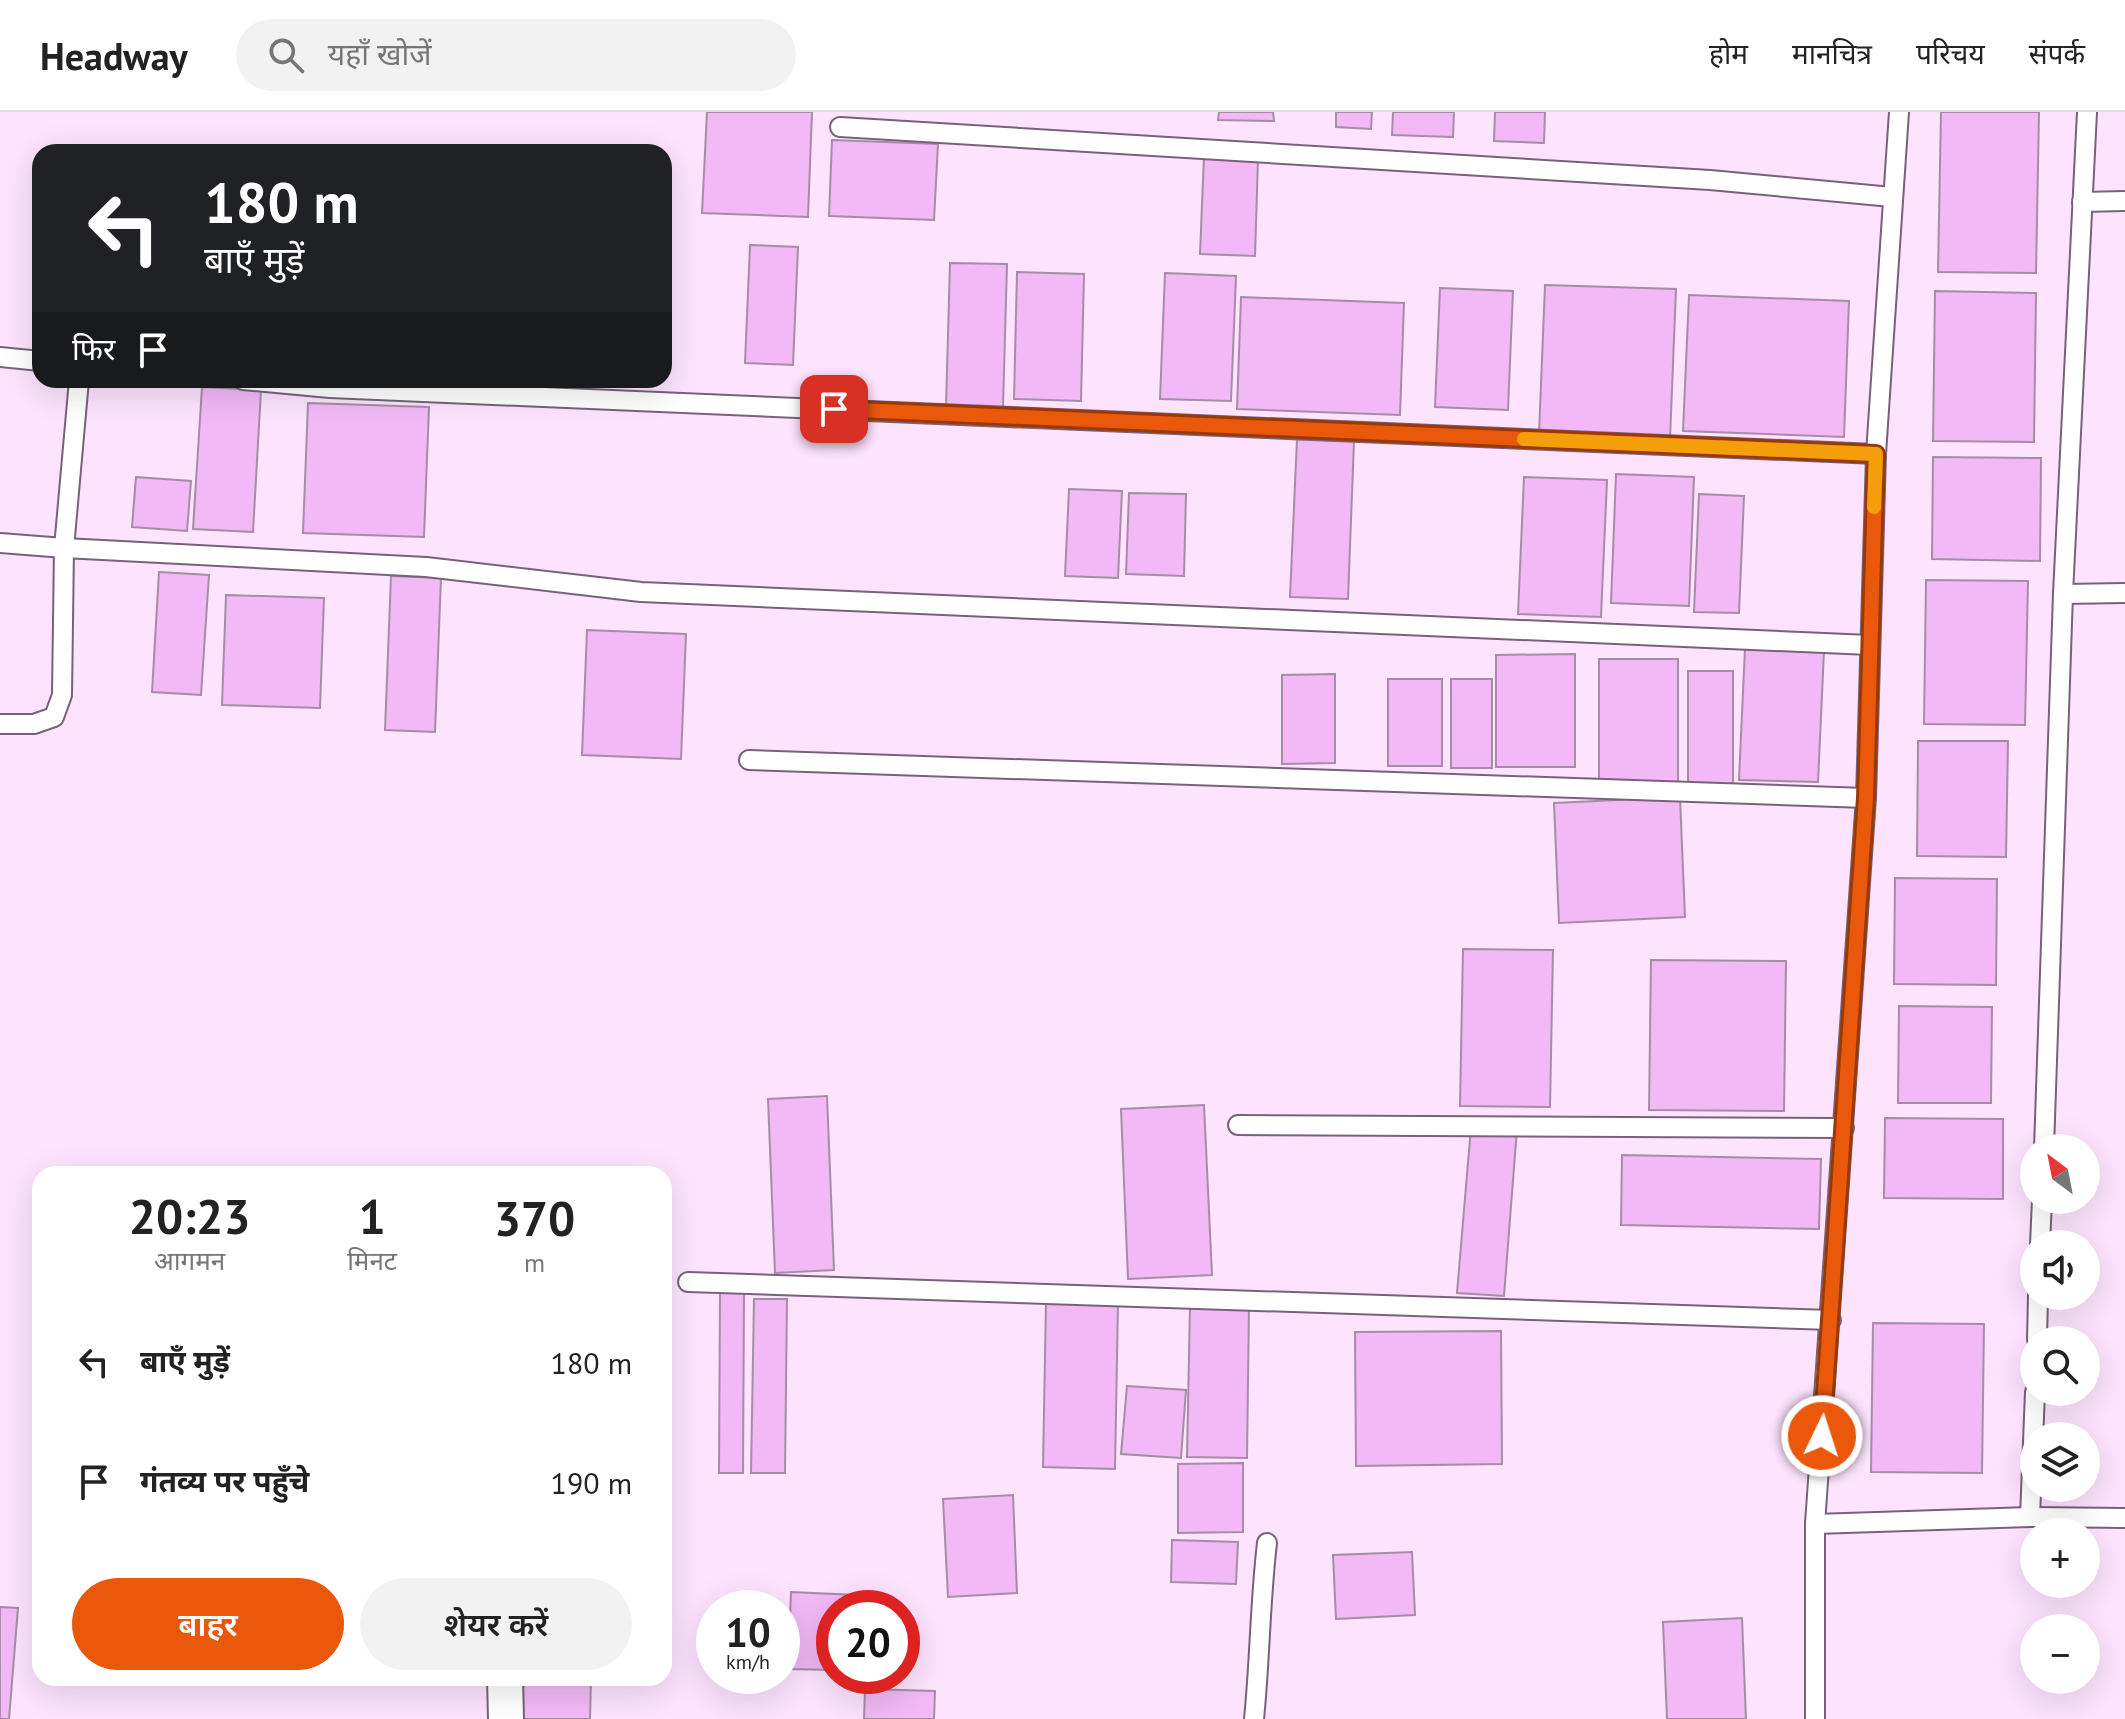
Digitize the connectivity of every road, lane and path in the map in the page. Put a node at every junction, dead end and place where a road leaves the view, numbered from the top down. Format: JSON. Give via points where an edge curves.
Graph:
{"nodes":[{"id":1,"x":1899,"y":112,"type":"edge"},
{"id":2,"x":2087,"y":112,"type":"edge"},
{"id":3,"x":840,"y":127,"type":"dead end"},
{"id":4,"x":1892,"y":197,"type":"junction"},
{"id":5,"x":2125,"y":201,"type":"edge"},
{"id":6,"x":2082,"y":202,"type":"junction"},
{"id":7,"x":0,"y":357,"type":"edge"},
{"id":8,"x":32,"y":360,"type":"edge"},
{"id":9,"x":78,"y":388,"type":"edge"},
{"id":10,"x":335,"y":388,"type":"edge"},
{"id":11,"x":1876,"y":454,"type":"junction"},
{"id":12,"x":0,"y":543,"type":"edge"},
{"id":13,"x":64,"y":548,"type":"junction"},
{"id":14,"x":2125,"y":593,"type":"edge"},
{"id":15,"x":2063,"y":594,"type":"junction"},
{"id":16,"x":1870,"y":645,"type":"junction"},
{"id":17,"x":0,"y":724,"type":"edge"},
{"id":18,"x":749,"y":760,"type":"dead end"},
{"id":19,"x":1866,"y":798,"type":"junction"},
{"id":20,"x":1238,"y":1125,"type":"dead end"},
{"id":21,"x":1844,"y":1128,"type":"junction"},
{"id":22,"x":2044,"y":1134,"type":"edge"},
{"id":23,"x":688,"y":1282,"type":"dead end"},
{"id":24,"x":1831,"y":1320,"type":"junction"},
{"id":25,"x":2034,"y":1406,"type":"edge"},
{"id":26,"x":2030,"y":1517,"type":"junction"},
{"id":27,"x":2125,"y":1518,"type":"edge"},
{"id":28,"x":1815,"y":1524,"type":"junction"},
{"id":29,"x":1267,"y":1543,"type":"dead end"},
{"id":30,"x":505,"y":1686,"type":"edge"},
{"id":31,"x":506,"y":1719,"type":"edge"},
{"id":32,"x":1254,"y":1719,"type":"edge"},
{"id":33,"x":1815,"y":1719,"type":"edge"}],
"edges":[{"from":1,"to":4,"type":"lane"},
{"from":2,"to":6,"type":"lane"},
{"from":3,"to":4,"type":"lane","via":[[1710,180]]},
{"from":4,"to":11,"type":"lane"},
{"from":5,"to":6,"type":"lane"},
{"from":6,"to":15,"type":"lane"},
{"from":7,"to":8,"type":"lane"},
{"from":9,"to":13,"type":"lane"},
{"from":10,"to":11,"type":"lane"},
{"from":11,"to":16,"type":"lane"},
{"from":12,"to":13,"type":"lane"},
{"from":13,"to":16,"type":"lane","via":[[426,567],[641,592]]},
{"from":13,"to":17,"type":"lane","via":[[62,695],[54,717],[34,724]]},
{"from":14,"to":15,"type":"lane"},
{"from":15,"to":22,"type":"lane"},
{"from":16,"to":19,"type":"lane"},
{"from":18,"to":19,"type":"lane"},
{"from":19,"to":21,"type":"lane"},
{"from":20,"to":21,"type":"lane"},
{"from":21,"to":24,"type":"lane"},
{"from":23,"to":24,"type":"lane"},
{"from":24,"to":28,"type":"lane"},
{"from":25,"to":26,"type":"lane"},
{"from":26,"to":27,"type":"lane"},
{"from":26,"to":28,"type":"lane"},
{"from":28,"to":33,"type":"lane"},
{"from":29,"to":32,"type":"lane"},
{"from":30,"to":31,"type":"street"}]}
